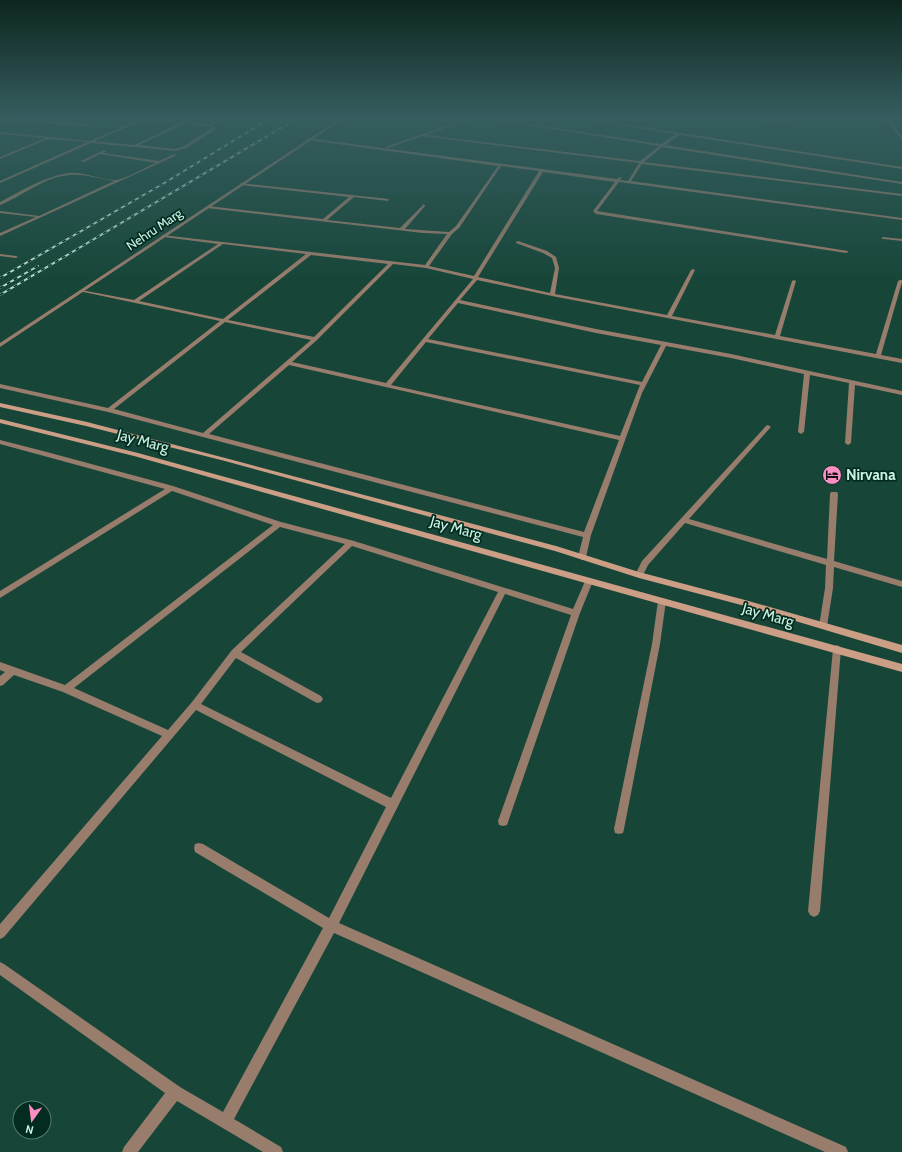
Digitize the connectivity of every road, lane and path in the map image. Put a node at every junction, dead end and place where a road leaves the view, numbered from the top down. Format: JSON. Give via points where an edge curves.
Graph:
{"nodes":[{"id":1,"x":21,"y":173,"type":"edge"},
{"id":2,"x":137,"y":173,"type":"edge"},
{"id":3,"x":258,"y":173,"type":"edge"},
{"id":4,"x":495,"y":173,"type":"edge"},
{"id":5,"x":540,"y":173,"type":"edge"},
{"id":6,"x":566,"y":173,"type":"edge"},
{"id":7,"x":574,"y":173,"type":"edge"},
{"id":8,"x":633,"y":173,"type":"edge"},
{"id":9,"x":725,"y":173,"type":"edge"},
{"id":10,"x":836,"y":173,"type":"edge"},
{"id":11,"x":619,"y":179,"type":"junction"},
{"id":12,"x":630,"y":180,"type":"junction"},
{"id":13,"x":119,"y":181,"type":"junction"},
{"id":14,"x":0,"y":182,"type":"edge"},
{"id":15,"x":902,"y":183,"type":"edge"},
{"id":16,"x":241,"y":184,"type":"junction"},
{"id":17,"x":902,"y":195,"type":"edge"},
{"id":18,"x":353,"y":196,"type":"junction"},
{"id":19,"x":388,"y":200,"type":"dead end"},
{"id":20,"x":0,"y":204,"type":"edge"},
{"id":21,"x":208,"y":206,"type":"junction"},
{"id":22,"x":424,"y":206,"type":"dead end"},
{"id":23,"x":0,"y":212,"type":"edge"},
{"id":24,"x":902,"y":215,"type":"edge"},
{"id":25,"x":40,"y":216,"type":"junction"},
{"id":26,"x":902,"y":218,"type":"edge"},
{"id":27,"x":324,"y":220,"type":"junction"},
{"id":28,"x":402,"y":229,"type":"junction"},
{"id":29,"x":450,"y":233,"type":"junction"},
{"id":30,"x":0,"y":235,"type":"edge"},
{"id":31,"x":164,"y":236,"type":"junction"},
{"id":32,"x":884,"y":238,"type":"dead end"},
{"id":33,"x":902,"y":240,"type":"edge"},
{"id":34,"x":518,"y":242,"type":"dead end"},
{"id":35,"x":222,"y":243,"type":"junction"},
{"id":36,"x":846,"y":252,"type":"dead end"},
{"id":37,"x":310,"y":253,"type":"junction"},
{"id":38,"x":0,"y":254,"type":"edge"},
{"id":39,"x":16,"y":257,"type":"dead end"},
{"id":40,"x":392,"y":263,"type":"junction"},
{"id":41,"x":426,"y":267,"type":"junction"},
{"id":42,"x":693,"y":270,"type":"dead end"},
{"id":43,"x":475,"y":279,"type":"junction"},
{"id":44,"x":794,"y":281,"type":"dead end"},
{"id":45,"x":900,"y":281,"type":"dead end"},
{"id":46,"x":81,"y":291,"type":"junction"},
{"id":47,"x":552,"y":295,"type":"junction"},
{"id":48,"x":457,"y":301,"type":"junction"},
{"id":49,"x":135,"y":302,"type":"junction"},
{"id":50,"x":669,"y":317,"type":"junction"},
{"id":51,"x":224,"y":320,"type":"junction"},
{"id":52,"x":777,"y":337,"type":"junction"},
{"id":53,"x":316,"y":339,"type":"junction"},
{"id":54,"x":425,"y":340,"type":"junction"},
{"id":55,"x":664,"y":344,"type":"junction"},
{"id":56,"x":0,"y":345,"type":"edge"},
{"id":57,"x":878,"y":356,"type":"junction"},
{"id":58,"x":902,"y":361,"type":"edge"},
{"id":59,"x":288,"y":363,"type":"junction"},
{"id":60,"x":807,"y":372,"type":"junction"},
{"id":61,"x":852,"y":382,"type":"junction"},
{"id":62,"x":643,"y":384,"type":"junction"},
{"id":63,"x":0,"y":386,"type":"edge"},
{"id":64,"x":387,"y":386,"type":"junction"},
{"id":65,"x":902,"y":393,"type":"edge"},
{"id":66,"x":0,"y":405,"type":"edge"},
{"id":67,"x":109,"y":410,"type":"junction"},
{"id":68,"x":0,"y":421,"type":"edge"},
{"id":69,"x":768,"y":427,"type":"dead end"},
{"id":70,"x":801,"y":432,"type":"dead end"},
{"id":71,"x":204,"y":435,"type":"junction"},
{"id":72,"x":623,"y":439,"type":"junction"},
{"id":73,"x":0,"y":442,"type":"edge"},
{"id":74,"x":848,"y":443,"type":"dead end"},
{"id":75,"x":171,"y":488,"type":"junction"},
{"id":76,"x":834,"y":494,"type":"dead end"},
{"id":77,"x":684,"y":520,"type":"junction"},
{"id":78,"x":279,"y":524,"type":"junction"},
{"id":79,"x":587,"y":535,"type":"junction"},
{"id":80,"x":352,"y":543,"type":"junction"},
{"id":81,"x":582,"y":557,"type":"junction"},
{"id":82,"x":831,"y":562,"type":"junction"},
{"id":83,"x":639,"y":575,"type":"junction"},
{"id":84,"x":589,"y":581,"type":"junction"},
{"id":85,"x":902,"y":584,"type":"edge"},
{"id":86,"x":502,"y":590,"type":"junction"},
{"id":87,"x":0,"y":595,"type":"edge"},
{"id":88,"x":662,"y":600,"type":"junction"},
{"id":89,"x":576,"y":613,"type":"junction"},
{"id":90,"x":823,"y":626,"type":"junction"},
{"id":91,"x":837,"y":649,"type":"junction"},
{"id":92,"x":902,"y":649,"type":"edge"},
{"id":93,"x":235,"y":653,"type":"junction"},
{"id":94,"x":0,"y":666,"type":"edge"},
{"id":95,"x":902,"y":668,"type":"edge"},
{"id":96,"x":13,"y":670,"type":"junction"},
{"id":97,"x":0,"y":682,"type":"edge"},
{"id":98,"x":66,"y":689,"type":"junction"},
{"id":99,"x":318,"y":699,"type":"dead end"},
{"id":100,"x":195,"y":705,"type":"junction"},
{"id":101,"x":169,"y":735,"type":"junction"},
{"id":102,"x":392,"y":805,"type":"junction"},
{"id":103,"x":503,"y":821,"type":"dead end"},
{"id":104,"x":619,"y":829,"type":"dead end"},
{"id":105,"x":199,"y":848,"type":"dead end"},
{"id":106,"x":814,"y":911,"type":"dead end"},
{"id":107,"x":331,"y":926,"type":"junction"},
{"id":108,"x":0,"y":933,"type":"edge"},
{"id":109,"x":0,"y":968,"type":"edge"},
{"id":110,"x":175,"y":1092,"type":"junction"},
{"id":111,"x":225,"y":1122,"type":"junction"},
{"id":112,"x":129,"y":1152,"type":"edge"},
{"id":113,"x":276,"y":1152,"type":"edge"},
{"id":114,"x":841,"y":1152,"type":"edge"}],
"edges":[{"from":1,"to":14,"type":"street"},
{"from":2,"to":13,"type":"street"},
{"from":3,"to":16,"type":"street","name":"Nehru Marg"},
{"from":4,"to":29,"type":"street","via":[[458,227]]},
{"from":5,"to":43,"type":"street"},
{"from":6,"to":11,"type":"street"},
{"from":7,"to":11,"type":"street"},
{"from":8,"to":12,"type":"street"},
{"from":9,"to":17,"type":"street"},
{"from":10,"to":15,"type":"street"},
{"from":11,"to":12,"type":"street"},
{"from":11,"to":36,"type":"street","via":[[595,211],[597,213]]},
{"from":12,"to":24,"type":"street"},
{"from":12,"to":26,"type":"street"},
{"from":13,"to":20,"type":"street","via":[[75,174],[65,175]]},
{"from":13,"to":25,"type":"street"},
{"from":16,"to":18,"type":"street"},
{"from":16,"to":21,"type":"street","name":"Nehru Marg"},
{"from":18,"to":19,"type":"street"},
{"from":18,"to":27,"type":"street"},
{"from":21,"to":27,"type":"street"},
{"from":21,"to":31,"type":"street","name":"Nehru Marg"},
{"from":22,"to":28,"type":"street"},
{"from":23,"to":25,"type":"street"},
{"from":25,"to":30,"type":"street"},
{"from":27,"to":28,"type":"street"},
{"from":28,"to":29,"type":"street"},
{"from":29,"to":41,"type":"street"},
{"from":31,"to":35,"type":"street"},
{"from":31,"to":46,"type":"street","name":"Nehru Marg"},
{"from":32,"to":33,"type":"street"},
{"from":34,"to":47,"type":"street","via":[[554,257],[557,268]]},
{"from":35,"to":37,"type":"street"},
{"from":35,"to":49,"type":"street"},
{"from":37,"to":40,"type":"street"},
{"from":37,"to":51,"type":"street"},
{"from":38,"to":39,"type":"street"},
{"from":40,"to":41,"type":"street"},
{"from":40,"to":53,"type":"street"},
{"from":41,"to":43,"type":"street"},
{"from":42,"to":50,"type":"street"},
{"from":43,"to":47,"type":"street"},
{"from":43,"to":48,"type":"street"},
{"from":44,"to":52,"type":"street"},
{"from":45,"to":57,"type":"street"},
{"from":46,"to":49,"type":"street"},
{"from":46,"to":56,"type":"street","name":"Nehru Marg"},
{"from":47,"to":50,"type":"street"},
{"from":48,"to":54,"type":"street"},
{"from":48,"to":55,"type":"street"},
{"from":49,"to":51,"type":"street"},
{"from":50,"to":52,"type":"street"},
{"from":51,"to":53,"type":"street"},
{"from":51,"to":67,"type":"street"},
{"from":52,"to":57,"type":"street"},
{"from":53,"to":59,"type":"street"},
{"from":54,"to":62,"type":"street"},
{"from":54,"to":64,"type":"street"},
{"from":55,"to":60,"type":"street"},
{"from":55,"to":62,"type":"street"},
{"from":57,"to":58,"type":"street"},
{"from":59,"to":64,"type":"street"},
{"from":59,"to":71,"type":"street"},
{"from":60,"to":61,"type":"street"},
{"from":60,"to":70,"type":"street"},
{"from":61,"to":65,"type":"street"},
{"from":61,"to":74,"type":"street"},
{"from":62,"to":72,"type":"street"},
{"from":63,"to":67,"type":"street"},
{"from":64,"to":72,"type":"street"},
{"from":66,"to":81,"type":"main road","name":"Jay Marg","via":[[163,442]]},
{"from":67,"to":71,"type":"street"},
{"from":68,"to":84,"type":"main road","name":"Jay Marg","via":[[136,454]]},
{"from":69,"to":77,"type":"street"},
{"from":71,"to":79,"type":"street"},
{"from":72,"to":79,"type":"street"},
{"from":73,"to":75,"type":"street"},
{"from":75,"to":78,"type":"street"},
{"from":75,"to":87,"type":"street"},
{"from":76,"to":82,"type":"street"},
{"from":77,"to":82,"type":"street"},
{"from":77,"to":83,"type":"street","via":[[645,563]]},
{"from":78,"to":80,"type":"street"},
{"from":78,"to":98,"type":"street"},
{"from":79,"to":81,"type":"street"},
{"from":80,"to":86,"type":"street"},
{"from":80,"to":93,"type":"street"},
{"from":81,"to":83,"type":"main road","name":"Jay Marg"},
{"from":82,"to":85,"type":"street"},
{"from":82,"to":90,"type":"street"},
{"from":83,"to":90,"type":"main road","name":"Jay Marg"},
{"from":84,"to":88,"type":"main road","name":"Jay Marg"},
{"from":84,"to":89,"type":"street"},
{"from":86,"to":89,"type":"street"},
{"from":86,"to":102,"type":"street"},
{"from":88,"to":91,"type":"main road","name":"Jay Marg"},
{"from":88,"to":104,"type":"street","via":[[656,644]]},
{"from":89,"to":103,"type":"street"},
{"from":90,"to":92,"type":"main road","name":"Jay Marg"},
{"from":91,"to":95,"type":"main road","name":"Jay Marg"},
{"from":91,"to":106,"type":"street"},
{"from":93,"to":99,"type":"street"},
{"from":93,"to":100,"type":"street"},
{"from":94,"to":96,"type":"street"},
{"from":96,"to":97,"type":"street"},
{"from":96,"to":98,"type":"street"},
{"from":98,"to":101,"type":"street"},
{"from":100,"to":101,"type":"street"},
{"from":100,"to":102,"type":"street"},
{"from":101,"to":108,"type":"street"},
{"from":102,"to":107,"type":"street"},
{"from":105,"to":107,"type":"street"},
{"from":107,"to":111,"type":"street"},
{"from":107,"to":114,"type":"street"},
{"from":109,"to":110,"type":"street"},
{"from":110,"to":111,"type":"street"},
{"from":110,"to":112,"type":"street"},
{"from":111,"to":113,"type":"street"}]}
